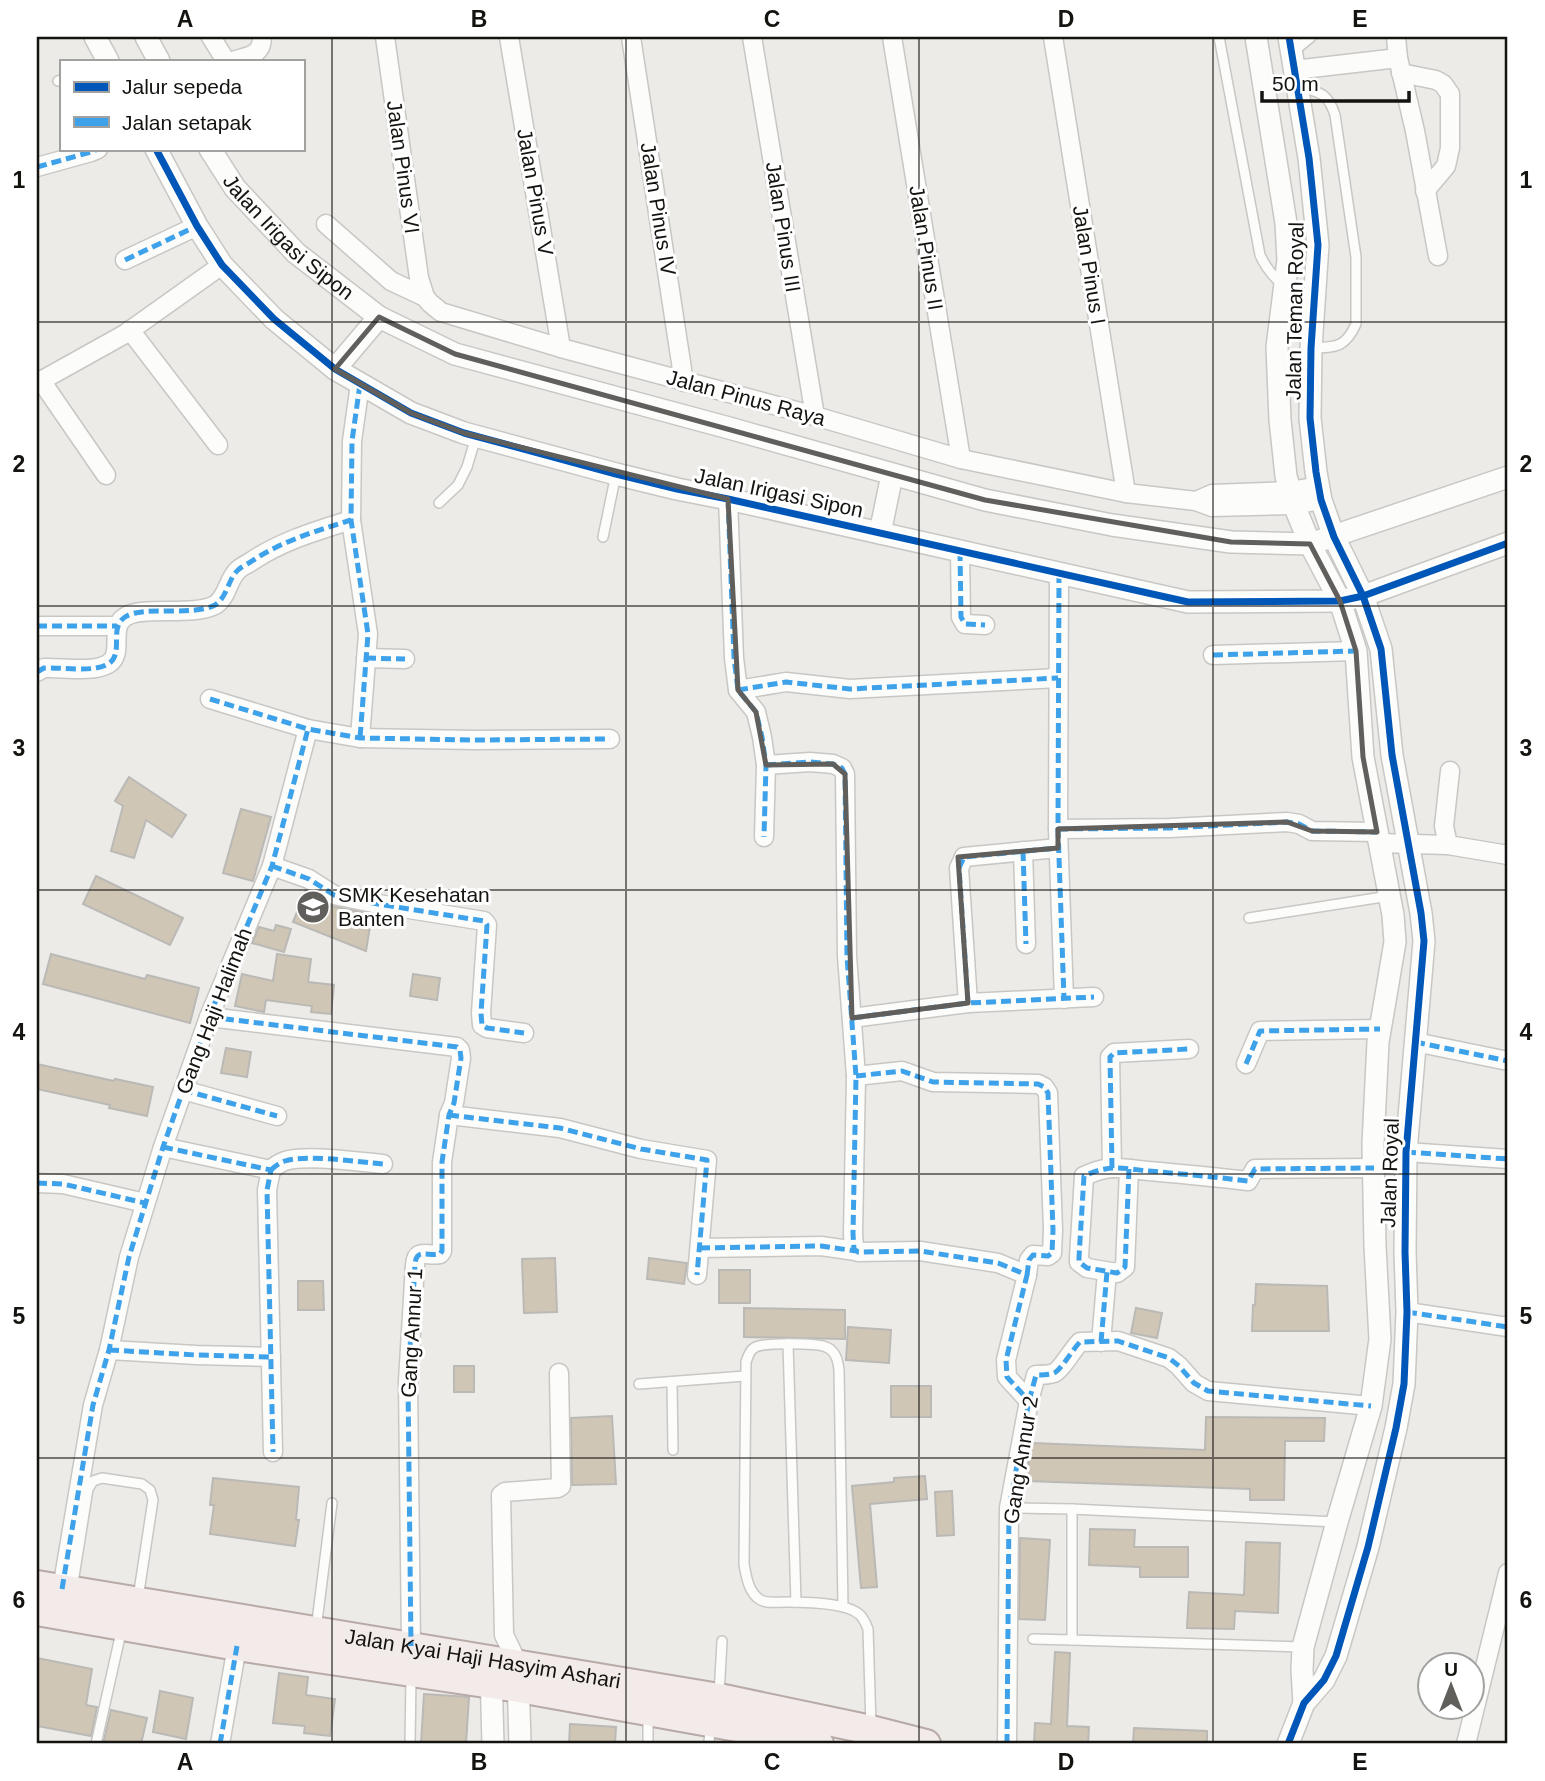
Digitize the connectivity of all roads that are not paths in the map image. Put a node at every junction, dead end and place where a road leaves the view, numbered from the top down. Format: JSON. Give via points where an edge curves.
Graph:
{"nodes":[{"id":1,"x":94,"y":37,"type":"edge"},
{"id":2,"x":145,"y":37,"type":"edge"},
{"id":3,"x":211,"y":37,"type":"edge"},
{"id":4,"x":262,"y":37,"type":"edge"},
{"id":5,"x":384,"y":37,"type":"edge"},
{"id":6,"x":509,"y":37,"type":"edge"},
{"id":7,"x":631,"y":37,"type":"edge"},
{"id":8,"x":752,"y":37,"type":"edge"},
{"id":9,"x":892,"y":37,"type":"edge"},
{"id":10,"x":1052,"y":37,"type":"edge"},
{"id":11,"x":1219,"y":37,"type":"edge"},
{"id":12,"x":1256,"y":37,"type":"edge"},
{"id":13,"x":1311,"y":37,"type":"edge"},
{"id":14,"x":1396,"y":37,"type":"edge"},
{"id":15,"x":104,"y":60,"type":"edge"},
{"id":16,"x":158,"y":60,"type":"edge"},
{"id":17,"x":225,"y":60,"type":"edge"},
{"id":18,"x":236,"y":60,"type":"edge"},
{"id":19,"x":1293,"y":61,"type":"edge"},
{"id":20,"x":1400,"y":66,"type":"junction"},
{"id":21,"x":96,"y":150,"type":"edge"},
{"id":22,"x":157,"y":150,"type":"edge"},
{"id":23,"x":211,"y":150,"type":"edge"},
{"id":24,"x":37,"y":167,"type":"edge"},
{"id":25,"x":1425,"y":191,"type":"junction"},
{"id":26,"x":327,"y":224,"type":"dead end"},
{"id":27,"x":197,"y":226,"type":"junction"},
{"id":28,"x":1438,"y":256,"type":"dead end"},
{"id":29,"x":125,"y":260,"type":"dead end"},
{"id":30,"x":222,"y":265,"type":"junction"},
{"id":31,"x":1285,"y":286,"type":"junction"},
{"id":32,"x":425,"y":297,"type":"junction"},
{"id":33,"x":375,"y":321,"type":"junction"},
{"id":34,"x":131,"y":330,"type":"junction"},
{"id":35,"x":561,"y":348,"type":"junction"},
{"id":36,"x":1311,"y":348,"type":"junction"},
{"id":37,"x":339,"y":364,"type":"junction"},
{"id":38,"x":39,"y":382,"type":"edge"},
{"id":39,"x":684,"y":382,"type":"junction"},
{"id":40,"x":360,"y":384,"type":"junction"},
{"id":41,"x":815,"y":416,"type":"junction"},
{"id":42,"x":476,"y":436,"type":"junction"},
{"id":43,"x":218,"y":445,"type":"dead end"},
{"id":44,"x":961,"y":459,"type":"junction"},
{"id":45,"x":616,"y":474,"type":"junction"},
{"id":46,"x":106,"y":475,"type":"dead end"},
{"id":47,"x":1508,"y":477,"type":"edge"},
{"id":48,"x":890,"y":483,"type":"junction"},
{"id":49,"x":1320,"y":493,"type":"junction"},
{"id":50,"x":1125,"y":494,"type":"junction"},
{"id":51,"x":1292,"y":498,"type":"junction"},
{"id":52,"x":728,"y":499,"type":"junction"},
{"id":53,"x":439,"y":503,"type":"dead end"},
{"id":54,"x":351,"y":520,"type":"junction"},
{"id":55,"x":881,"y":526,"type":"junction"},
{"id":56,"x":603,"y":537,"type":"dead end"},
{"id":57,"x":1336,"y":540,"type":"junction"},
{"id":58,"x":1508,"y":543,"type":"edge"},
{"id":59,"x":1312,"y":546,"type":"junction"},
{"id":60,"x":960,"y":551,"type":"junction"},
{"id":61,"x":1059,"y":573,"type":"junction"},
{"id":62,"x":1361,"y":593,"type":"junction"},
{"id":63,"x":1339,"y":597,"type":"junction"},
{"id":64,"x":985,"y":625,"type":"dead end"},
{"id":65,"x":37,"y":626,"type":"edge"},
{"id":66,"x":117,"y":626,"type":"junction"},
{"id":67,"x":1356,"y":651,"type":"junction"},
{"id":68,"x":1213,"y":655,"type":"dead end"},
{"id":69,"x":366,"y":658,"type":"junction"},
{"id":70,"x":405,"y":659,"type":"dead end"},
{"id":71,"x":37,"y":672,"type":"edge"},
{"id":72,"x":1058,"y":678,"type":"junction"},
{"id":73,"x":738,"y":690,"type":"junction"},
{"id":74,"x":210,"y":699,"type":"dead end"},
{"id":75,"x":308,"y":729,"type":"junction"},
{"id":76,"x":360,"y":738,"type":"junction"},
{"id":77,"x":610,"y":739,"type":"dead end"},
{"id":78,"x":766,"y":765,"type":"junction"},
{"id":79,"x":1450,"y":771,"type":"dead end"},
{"id":80,"x":1058,"y":829,"type":"junction"},
{"id":81,"x":764,"y":837,"type":"dead end"},
{"id":82,"x":1378,"y":838,"type":"junction"},
{"id":83,"x":1408,"y":843,"type":"junction"},
{"id":84,"x":1448,"y":845,"type":"junction"},
{"id":85,"x":1058,"y":848,"type":"junction"},
{"id":86,"x":1023,"y":851,"type":"junction"},
{"id":87,"x":1508,"y":856,"type":"edge"},
{"id":88,"x":272,"y":866,"type":"junction"},
{"id":89,"x":1389,"y":896,"type":"junction"},
{"id":90,"x":1249,"y":918,"type":"dead end"},
{"id":91,"x":1026,"y":944,"type":"dead end"},
{"id":92,"x":1094,"y":997,"type":"dead end"},
{"id":93,"x":1064,"y":999,"type":"junction"},
{"id":94,"x":968,"y":1003,"type":"junction"},
{"id":95,"x":209,"y":1017,"type":"junction"},
{"id":96,"x":852,"y":1018,"type":"junction"},
{"id":97,"x":1380,"y":1029,"type":"junction"},
{"id":98,"x":524,"y":1033,"type":"dead end"},
{"id":99,"x":1415,"y":1042,"type":"junction"},
{"id":100,"x":1189,"y":1049,"type":"dead end"},
{"id":101,"x":1508,"y":1060,"type":"edge"},
{"id":102,"x":1246,"y":1064,"type":"dead end"},
{"id":103,"x":856,"y":1076,"type":"junction"},
{"id":104,"x":183,"y":1090,"type":"junction"},
{"id":105,"x":277,"y":1115,"type":"dead end"},
{"id":106,"x":449,"y":1115,"type":"junction"},
{"id":107,"x":163,"y":1147,"type":"junction"},
{"id":108,"x":1406,"y":1152,"type":"junction"},
{"id":109,"x":1508,"y":1160,"type":"edge"},
{"id":110,"x":383,"y":1164,"type":"dead end"},
{"id":111,"x":1374,"y":1168,"type":"junction"},
{"id":112,"x":1120,"y":1169,"type":"junction"},
{"id":113,"x":271,"y":1170,"type":"junction"},
{"id":114,"x":37,"y":1183,"type":"edge"},
{"id":115,"x":145,"y":1203,"type":"junction"},
{"id":116,"x":700,"y":1248,"type":"junction"},
{"id":117,"x":856,"y":1251,"type":"junction"},
{"id":118,"x":1107,"y":1272,"type":"junction"},
{"id":119,"x":697,"y":1275,"type":"dead end"},
{"id":120,"x":1027,"y":1275,"type":"junction"},
{"id":121,"x":1407,"y":1312,"type":"junction"},
{"id":122,"x":1508,"y":1327,"type":"edge"},
{"id":123,"x":1101,"y":1342,"type":"junction"},
{"id":124,"x":788,"y":1344,"type":"junction"},
{"id":125,"x":109,"y":1350,"type":"junction"},
{"id":126,"x":271,"y":1357,"type":"junction"},
{"id":127,"x":559,"y":1373,"type":"dead end"},
{"id":128,"x":745,"y":1376,"type":"junction"},
{"id":129,"x":672,"y":1382,"type":"junction"},
{"id":130,"x":639,"y":1384,"type":"dead end"},
{"id":131,"x":1029,"y":1401,"type":"junction"},
{"id":132,"x":1371,"y":1406,"type":"junction"},
{"id":133,"x":673,"y":1450,"type":"dead end"},
{"id":134,"x":273,"y":1452,"type":"dead end"},
{"id":135,"x":332,"y":1503,"type":"dead end"},
{"id":136,"x":1009,"y":1508,"type":"junction"},
{"id":137,"x":1072,"y":1510,"type":"junction"},
{"id":138,"x":1337,"y":1522,"type":"junction"},
{"id":139,"x":1508,"y":1573,"type":"edge"},
{"id":140,"x":57,"y":1588,"type":"edge"},
{"id":141,"x":1506,"y":1592,"type":"edge"},
{"id":142,"x":137,"y":1601,"type":"junction"},
{"id":143,"x":796,"y":1602,"type":"junction"},
{"id":144,"x":843,"y":1607,"type":"junction"},
{"id":145,"x":37,"y":1611,"type":"edge"},
{"id":146,"x":123,"y":1626,"type":"junction"},
{"id":147,"x":316,"y":1630,"type":"junction"},
{"id":148,"x":504,"y":1635,"type":"junction"},
{"id":149,"x":1033,"y":1639,"type":"dead end"},
{"id":150,"x":1072,"y":1640,"type":"junction"},
{"id":151,"x":722,"y":1641,"type":"dead end"},
{"id":152,"x":237,"y":1646,"type":"junction"},
{"id":153,"x":1303,"y":1647,"type":"junction"},
{"id":154,"x":411,"y":1659,"type":"junction"},
{"id":155,"x":491,"y":1671,"type":"junction"},
{"id":156,"x":518,"y":1676,"type":"junction"},
{"id":157,"x":1304,"y":1703,"type":"junction"},
{"id":158,"x":648,"y":1711,"type":"junction"},
{"id":159,"x":713,"y":1721,"type":"edge"},
{"id":160,"x":871,"y":1730,"type":"junction"},
{"id":161,"x":779,"y":1740,"type":"edge"},
{"id":162,"x":96,"y":1744,"type":"edge"},
{"id":163,"x":220,"y":1744,"type":"edge"},
{"id":164,"x":410,"y":1744,"type":"edge"},
{"id":165,"x":493,"y":1744,"type":"edge"},
{"id":166,"x":520,"y":1744,"type":"edge"},
{"id":167,"x":648,"y":1744,"type":"edge"},
{"id":168,"x":820,"y":1744,"type":"edge"},
{"id":169,"x":926,"y":1744,"type":"edge"},
{"id":170,"x":1007,"y":1744,"type":"edge"},
{"id":171,"x":1288,"y":1744,"type":"edge"},
{"id":172,"x":1465,"y":1744,"type":"edge"}],
"edges":[{"from":1,"to":15,"type":"street"},
{"from":2,"to":16,"type":"street"},
{"from":3,"to":17,"type":"street"},
{"from":4,"to":18,"type":"street","via":[[256,53]]},
{"from":5,"to":32,"type":"street","name":"Jalan Pinus VI"},
{"from":6,"to":35,"type":"street","name":"Jalan Pinus V"},
{"from":7,"to":39,"type":"street","name":"Jalan Pinus IV"},
{"from":8,"to":41,"type":"street","name":"Jalan Pinus III"},
{"from":9,"to":44,"type":"street","name":"Jalan Pinus II"},
{"from":10,"to":50,"type":"street","name":"Jalan Pinus I"},
{"from":11,"to":31,"type":"lane","via":[[1260,255],[1271,275]]},
{"from":12,"to":31,"type":"street","name":"Jalan Teman Royal","via":[[1286,223]]},
{"from":13,"to":19,"type":"lane"},
{"from":14,"to":20,"type":"street"},
{"from":19,"to":20,"type":"street"},
{"from":19,"to":36,"type":"street","name":"Jalan Teman Royal","via":[[1318,245]]},
{"from":19,"to":36,"type":"lane","via":[[1332,105],[1356,257],[1356,324],[1341,345]]},
{"from":20,"to":25,"type":"street"},
{"from":20,"to":25,"type":"street","via":[[1443,83],[1450,94],[1446,166]]},
{"from":21,"to":24,"type":"street"},
{"from":22,"to":27,"type":"street","name":"Jalan Irigasi Sipon"},
{"from":23,"to":33,"type":"street","name":"Jalan Irigasi Sipon","via":[[235,188],[296,253]]},
{"from":25,"to":28,"type":"street"},
{"from":26,"to":32,"type":"street","name":"Jalan Pinus Raya","via":[[391,281]]},
{"from":27,"to":29,"type":"street"},
{"from":27,"to":30,"type":"street","name":"Jalan Irigasi Sipon"},
{"from":30,"to":34,"type":"street"},
{"from":30,"to":37,"type":"street","name":"Jalan Irigasi Sipon","via":[[274,319]]},
{"from":31,"to":51,"type":"street","name":"Jalan Teman Royal","via":[[1277,347],[1280,420]]},
{"from":32,"to":35,"type":"street","name":"Jalan Pinus Raya","via":[[441,312]]},
{"from":33,"to":37,"type":"street"},
{"from":33,"to":48,"type":"street","name":"Jalan Irigasi Sipon","via":[[455,354],[729,428]]},
{"from":34,"to":38,"type":"street"},
{"from":34,"to":43,"type":"street"},
{"from":35,"to":39,"type":"street","name":"Jalan Pinus Raya"},
{"from":36,"to":49,"type":"street","name":"Jalan Teman Royal","via":[[1310,418]]},
{"from":37,"to":40,"type":"street","name":"Jalan Irigasi Sipon"},
{"from":38,"to":46,"type":"street"},
{"from":39,"to":41,"type":"street","name":"Jalan Pinus Raya"},
{"from":40,"to":42,"type":"street","name":"Jalan Irigasi Sipon","via":[[411,413]]},
{"from":40,"to":54,"type":"street","via":[[352,441]]},
{"from":41,"to":44,"type":"street","name":"Jalan Pinus Raya"},
{"from":42,"to":45,"type":"street","name":"Jalan Irigasi Sipon"},
{"from":42,"to":53,"type":"lane","via":[[458,485]]},
{"from":44,"to":50,"type":"street","name":"Jalan Pinus Raya"},
{"from":45,"to":52,"type":"street","name":"Jalan Irigasi Sipon"},
{"from":45,"to":56,"type":"lane"},
{"from":47,"to":57,"type":"street","name":"Jalan Irigasi Sipon"},
{"from":48,"to":55,"type":"street"},
{"from":48,"to":59,"type":"street","name":"Jalan Irigasi Sipon","via":[[1112,525],[1231,542]]},
{"from":49,"to":51,"type":"street","name":"Jalan Pinus Raya"},
{"from":49,"to":57,"type":"street","name":"Jalan Teman Royal"},
{"from":50,"to":51,"type":"street","name":"Jalan Pinus Raya","via":[[1204,504]]},
{"from":51,"to":59,"type":"street","name":"Jalan Teman Royal"},
{"from":52,"to":55,"type":"street","name":"Jalan Irigasi Sipon"},
{"from":52,"to":73,"type":"street"},
{"from":54,"to":66,"type":"street","via":[[270,549],[238,570],[216,604],[132,614]]},
{"from":54,"to":69,"type":"street","via":[[368,634]]},
{"from":55,"to":60,"type":"street","name":"Jalan Irigasi Sipon"},
{"from":57,"to":59,"type":"street","name":"Jalan Irigasi Sipon"},
{"from":57,"to":62,"type":"street","name":"Jalan Teman Royal"},
{"from":58,"to":62,"type":"street","name":"Jalan Irigasi Sipon"},
{"from":59,"to":63,"type":"street","name":"Jalan Teman Royal"},
{"from":60,"to":61,"type":"street","name":"Jalan Irigasi Sipon"},
{"from":60,"to":64,"type":"street","via":[[961,617],[965,624]]},
{"from":61,"to":63,"type":"street","name":"Jalan Irigasi Sipon","via":[[1188,603]]},
{"from":61,"to":72,"type":"street"},
{"from":62,"to":63,"type":"street","name":"Jalan Irigasi Sipon"},
{"from":62,"to":83,"type":"street","name":"Jalan Royal","via":[[1381,649],[1392,755]]},
{"from":63,"to":67,"type":"street","name":"Jalan Royal"},
{"from":65,"to":66,"type":"street"},
{"from":66,"to":71,"type":"street","via":[[116,654],[107,665]]},
{"from":67,"to":68,"type":"street"},
{"from":67,"to":82,"type":"street","name":"Jalan Royal","via":[[1363,757]]},
{"from":69,"to":70,"type":"street"},
{"from":69,"to":76,"type":"street"},
{"from":72,"to":73,"type":"street","via":[[850,689],[786,682]]},
{"from":72,"to":80,"type":"street"},
{"from":73,"to":78,"type":"street","via":[[756,712]]},
{"from":74,"to":75,"type":"street"},
{"from":75,"to":76,"type":"street"},
{"from":75,"to":88,"type":"street","name":"Gang Haji Halimah"},
{"from":76,"to":77,"type":"street"},
{"from":78,"to":81,"type":"street"},
{"from":78,"to":96,"type":"street","via":[[833,764],[845,774]]},
{"from":79,"to":84,"type":"street","via":[[1444,826]]},
{"from":80,"to":82,"type":"street","via":[[1287,822],[1312,831]]},
{"from":80,"to":85,"type":"street"},
{"from":82,"to":83,"type":"street"},
{"from":82,"to":89,"type":"street","name":"Jalan Royal"},
{"from":83,"to":84,"type":"street"},
{"from":83,"to":99,"type":"street","name":"Jalan Royal","via":[[1424,941]]},
{"from":84,"to":87,"type":"street"},
{"from":85,"to":86,"type":"street"},
{"from":85,"to":93,"type":"street"},
{"from":86,"to":91,"type":"street"},
{"from":86,"to":94,"type":"street","via":[[964,857],[960,862]]},
{"from":88,"to":95,"type":"street","name":"Gang Haji Halimah"},
{"from":88,"to":98,"type":"street","via":[[309,879],[334,895],[484,921],[482,1025]]},
{"from":89,"to":90,"type":"lane"},
{"from":89,"to":97,"type":"street","name":"Jalan Royal","via":[[1395,942]]},
{"from":92,"to":93,"type":"street"},
{"from":93,"to":94,"type":"street"},
{"from":94,"to":96,"type":"street"},
{"from":95,"to":104,"type":"street","name":"Gang Haji Halimah"},
{"from":95,"to":106,"type":"street","name":"Gang Annur 1","via":[[457,1047],[461,1058]]},
{"from":96,"to":103,"type":"street"},
{"from":97,"to":102,"type":"street","via":[[1260,1031]]},
{"from":97,"to":111,"type":"street","name":"Jalan Royal"},
{"from":99,"to":101,"type":"street"},
{"from":99,"to":108,"type":"street","name":"Jalan Royal"},
{"from":100,"to":112,"type":"street","via":[[1114,1053],[1110,1057]]},
{"from":103,"to":117,"type":"street"},
{"from":103,"to":120,"type":"street","via":[[902,1071],[933,1082],[1044,1087],[1048,1093],[1052,1253],[1033,1255]]},
{"from":104,"to":105,"type":"street"},
{"from":104,"to":107,"type":"street","name":"Gang Haji Halimah"},
{"from":106,"to":116,"type":"street","via":[[560,1128],[641,1149],[705,1159]]},
{"from":106,"to":154,"type":"street","name":"Gang Annur 1","via":[[442,1162],[442,1251],[415,1259],[408,1381]]},
{"from":107,"to":113,"type":"street"},
{"from":107,"to":115,"type":"street","name":"Gang Haji Halimah"},
{"from":108,"to":109,"type":"street"},
{"from":108,"to":121,"type":"street","name":"Jalan Royal"},
{"from":110,"to":113,"type":"street","via":[[302,1158],[286,1160]]},
{"from":111,"to":112,"type":"street","via":[[1255,1169],[1248,1181]]},
{"from":111,"to":132,"type":"street","name":"Jalan Royal","via":[[1380,1339]]},
{"from":112,"to":118,"type":"street","via":[[1126,1262],[1117,1273]]},
{"from":112,"to":118,"type":"street","via":[[1104,1168],[1084,1176],[1079,1262]]},
{"from":113,"to":126,"type":"street","via":[[267,1190]]},
{"from":114,"to":115,"type":"street","via":[[63,1184]]},
{"from":115,"to":125,"type":"street","name":"Gang Haji Halimah","via":[[128,1257]]},
{"from":116,"to":117,"type":"street","via":[[821,1246]]},
{"from":116,"to":119,"type":"street"},
{"from":117,"to":120,"type":"street","via":[[920,1251],[998,1263]]},
{"from":118,"to":123,"type":"street"},
{"from":120,"to":131,"type":"street","via":[[1006,1360],[1007,1377]]},
{"from":121,"to":122,"type":"street"},
{"from":121,"to":157,"type":"street","name":"Jalan Royal","via":[[1404,1384],[1368,1547],[1336,1656],[1324,1680]]},
{"from":123,"to":131,"type":"street","name":"Gang Annur 2","via":[[1080,1342],[1060,1369],[1036,1375]]},
{"from":123,"to":132,"type":"street","name":"Gang Annur 2","via":[[1118,1341],[1170,1358],[1208,1391]]},
{"from":124,"to":128,"type":"lane","via":[[756,1346],[746,1362]]},
{"from":124,"to":143,"type":"lane"},
{"from":124,"to":144,"type":"lane","via":[[826,1347],[838,1358]]},
{"from":125,"to":126,"type":"street"},
{"from":125,"to":140,"type":"street","name":"Gang Haji Halimah","via":[[93,1405]]},
{"from":126,"to":134,"type":"street"},
{"from":127,"to":148,"type":"street","via":[[561,1486],[501,1495]]},
{"from":128,"to":129,"type":"lane"},
{"from":128,"to":143,"type":"lane","via":[[744,1564],[751,1590],[759,1599]]},
{"from":129,"to":130,"type":"lane"},
{"from":129,"to":133,"type":"lane"},
{"from":131,"to":136,"type":"street","name":"Gang Annur 2"},
{"from":132,"to":138,"type":"street","name":"Jalan Royal"},
{"from":135,"to":147,"type":"lane"},
{"from":136,"to":137,"type":"lane"},
{"from":136,"to":170,"type":"street","name":"Gang Annur 2"},
{"from":137,"to":138,"type":"lane"},
{"from":137,"to":150,"type":"lane"},
{"from":138,"to":153,"type":"street","name":"Jalan Royal"},
{"from":139,"to":141,"type":"street"},
{"from":140,"to":142,"type":"main road","name":"Jalan Kyai Haji Hasyim Ashari"},
{"from":140,"to":142,"type":"lane","via":[[93,1481],[102,1478],[142,1484],[153,1500]]},
{"from":141,"to":172,"type":"street"},
{"from":142,"to":147,"type":"main road","name":"Jalan Kyai Haji Hasyim Ashari"},
{"from":143,"to":144,"type":"lane"},
{"from":144,"to":160,"type":"lane","via":[[858,1612],[868,1629]]},
{"from":145,"to":146,"type":"main road","name":"Jalan Kyai Haji Hasyim Ashari"},
{"from":146,"to":152,"type":"main road","name":"Jalan Kyai Haji Hasyim Ashari"},
{"from":146,"to":162,"type":"lane"},
{"from":147,"to":154,"type":"main road","name":"Jalan Kyai Haji Hasyim Ashari"},
{"from":148,"to":155,"type":"street"},
{"from":148,"to":156,"type":"street"},
{"from":149,"to":150,"type":"lane"},
{"from":150,"to":153,"type":"lane"},
{"from":151,"to":159,"type":"lane"},
{"from":152,"to":154,"type":"main road","name":"Jalan Kyai Haji Hasyim Ashari"},
{"from":152,"to":163,"type":"street"},
{"from":153,"to":157,"type":"street","name":"Jalan Royal"},
{"from":154,"to":155,"type":"main road","name":"Jalan Kyai Haji Hasyim Ashari"},
{"from":154,"to":164,"type":"lane"},
{"from":155,"to":156,"type":"main road","name":"Jalan Kyai Haji Hasyim Ashari"},
{"from":155,"to":165,"type":"street"},
{"from":156,"to":158,"type":"main road","name":"Jalan Kyai Haji Hasyim Ashari"},
{"from":156,"to":159,"type":"main road","name":"Jalan Kyai Haji Hasyim Ashari"},
{"from":156,"to":166,"type":"street"},
{"from":157,"to":171,"type":"street","name":"Jalan Royal"},
{"from":158,"to":159,"type":"main road","name":"Jalan Kyai Haji Hasyim Ashari"},
{"from":158,"to":167,"type":"lane"},
{"from":159,"to":160,"type":"main road","name":"Jalan Kyai Haji Hasyim Ashari"},
{"from":159,"to":161,"type":"main road","name":"Jalan Kyai Haji Hasyim Ashari"},
{"from":160,"to":169,"type":"main road","name":"Jalan Kyai Haji Hasyim Ashari"},
{"from":161,"to":168,"type":"main road","name":"Jalan Kyai Haji Hasyim Ashari"}]}
